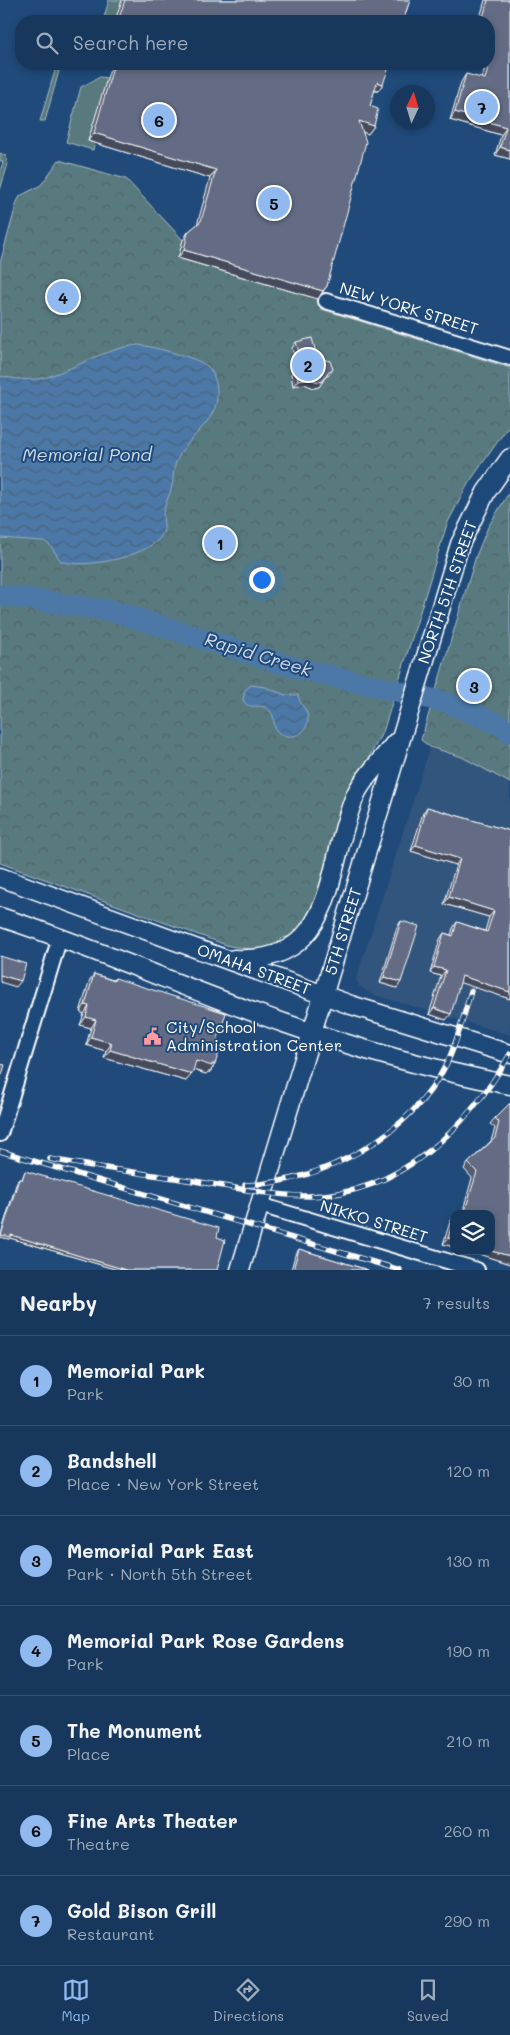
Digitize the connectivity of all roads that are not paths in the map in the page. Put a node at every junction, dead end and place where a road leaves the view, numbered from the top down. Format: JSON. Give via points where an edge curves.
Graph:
{"nodes":[{"id":1,"x":326,"y":301,"type":"edge"},
{"id":2,"x":510,"y":358,"type":"edge"},
{"id":3,"x":510,"y":458,"type":"edge"},
{"id":4,"x":401,"y":734,"type":"junction"},
{"id":5,"x":0,"y":876,"type":"edge"},
{"id":6,"x":0,"y":917,"type":"edge"},
{"id":7,"x":60,"y":937,"type":"junction"},
{"id":8,"x":222,"y":958,"type":"junction"},
{"id":9,"x":324,"y":995,"type":"junction"},
{"id":10,"x":313,"y":1033,"type":"junction"},
{"id":11,"x":510,"y":1054,"type":"edge"},
{"id":12,"x":510,"y":1085,"type":"edge"},
{"id":13,"x":1,"y":1128,"type":"edge"},
{"id":14,"x":260,"y":1205,"type":"junction"},
{"id":15,"x":240,"y":1270,"type":"edge"},
{"id":16,"x":477,"y":1270,"type":"edge"}],
"edges":[{"from":1,"to":2,"type":"street","name":"NEW YORK STREET"},
{"from":3,"to":4,"type":"main road","name":"NORTH 5TH STREET","via":[[486,492],[468,526]]},
{"from":4,"to":8,"type":"main road","via":[[356,793],[320,915],[288,949],[271,956]]},
{"from":4,"to":9,"type":"main road","name":"5TH STREET"},
{"from":5,"to":8,"type":"main road","name":"OMAHA STREET"},
{"from":6,"to":7,"type":"main road"},
{"from":7,"to":10,"type":"main road"},
{"from":7,"to":13,"type":"street"},
{"from":8,"to":9,"type":"main road","name":"OMAHA STREET"},
{"from":9,"to":10,"type":"main road","name":"5TH STREET"},
{"from":9,"to":11,"type":"main road","name":"OMAHA STREET"},
{"from":10,"to":12,"type":"main road","via":[[436,1069]]},
{"from":10,"to":14,"type":"main road","name":"5TH STREET"},
{"from":14,"to":15,"type":"main road","name":"5TH STREET"},
{"from":14,"to":16,"type":"street","name":"NIKKO STREET"}]}
